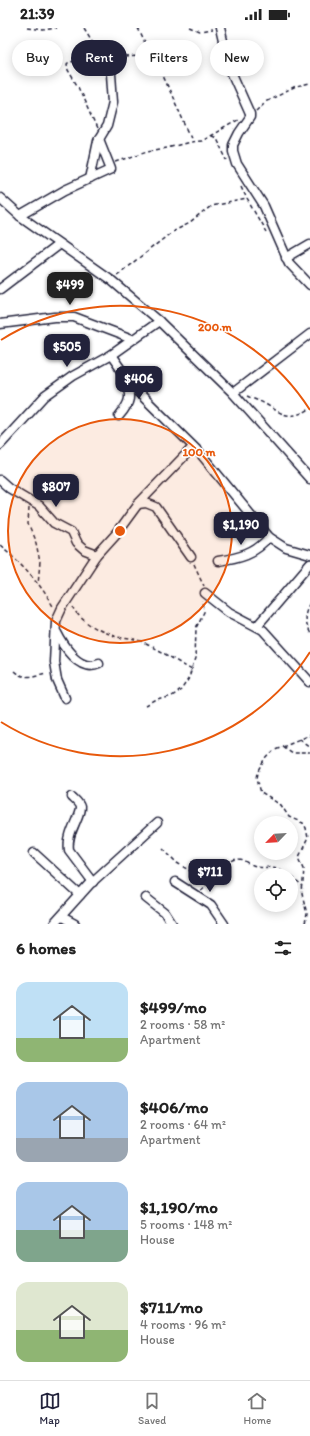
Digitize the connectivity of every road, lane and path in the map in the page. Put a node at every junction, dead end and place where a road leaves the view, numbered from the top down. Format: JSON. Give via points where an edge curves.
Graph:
{"nodes":[{"id":1,"x":27,"y":28,"type":"edge"},
{"id":2,"x":56,"y":28,"type":"edge"},
{"id":3,"x":84,"y":28,"type":"edge"},
{"id":4,"x":138,"y":28,"type":"edge"},
{"id":5,"x":190,"y":28,"type":"edge"},
{"id":6,"x":221,"y":30,"type":"edge"},
{"id":7,"x":92,"y":40,"type":"edge"},
{"id":8,"x":144,"y":40,"type":"edge"},
{"id":9,"x":71,"y":62,"type":"edge"},
{"id":10,"x":71,"y":75,"type":"edge"},
{"id":11,"x":72,"y":76,"type":"edge"},
{"id":12,"x":111,"y":76,"type":"edge"},
{"id":13,"x":164,"y":76,"type":"edge"},
{"id":14,"x":310,"y":84,"type":"edge"},
{"id":15,"x":250,"y":114,"type":"junction"},
{"id":16,"x":211,"y":136,"type":"junction"},
{"id":17,"x":100,"y":137,"type":"junction"},
{"id":18,"x":193,"y":142,"type":"junction"},
{"id":19,"x":229,"y":164,"type":"dead end"},
{"id":20,"x":110,"y":165,"type":"junction"},
{"id":21,"x":90,"y":179,"type":"junction"},
{"id":22,"x":240,"y":183,"type":"dead end"},
{"id":23,"x":0,"y":198,"type":"edge"},
{"id":24,"x":247,"y":199,"type":"junction"},
{"id":25,"x":20,"y":216,"type":"junction"},
{"id":26,"x":267,"y":233,"type":"dead end"},
{"id":27,"x":310,"y":244,"type":"edge"},
{"id":28,"x":58,"y":245,"type":"junction"},
{"id":29,"x":286,"y":258,"type":"junction"},
{"id":30,"x":111,"y":280,"type":"junction"},
{"id":31,"x":310,"y":285,"type":"edge"},
{"id":32,"x":0,"y":289,"type":"edge"},
{"id":33,"x":159,"y":321,"type":"junction"},
{"id":34,"x":0,"y":324,"type":"edge"},
{"id":35,"x":310,"y":334,"type":"edge"},
{"id":36,"x":132,"y":339,"type":"junction"},
{"id":37,"x":111,"y":355,"type":"junction"},
{"id":38,"x":125,"y":376,"type":"junction"},
{"id":39,"x":234,"y":391,"type":"junction"},
{"id":40,"x":310,"y":409,"type":"edge"},
{"id":41,"x":119,"y":416,"type":"dead end"},
{"id":42,"x":0,"y":445,"type":"edge"},
{"id":43,"x":194,"y":447,"type":"junction"},
{"id":44,"x":310,"y":479,"type":"edge"},
{"id":45,"x":0,"y":480,"type":"edge"},
{"id":46,"x":30,"y":500,"type":"junction"},
{"id":47,"x":138,"y":504,"type":"junction"},
{"id":48,"x":269,"y":537,"type":"junction"},
{"id":49,"x":0,"y":545,"type":"edge"},
{"id":50,"x":97,"y":555,"type":"junction"},
{"id":51,"x":310,"y":555,"type":"edge"},
{"id":52,"x":191,"y":557,"type":"joint"},
{"id":53,"x":218,"y":561,"type":"dead end"},
{"id":54,"x":310,"y":564,"type":"edge"},
{"id":55,"x":38,"y":584,"type":"junction"},
{"id":56,"x":205,"y":593,"type":"junction"},
{"id":57,"x":66,"y":601,"type":"junction"},
{"id":58,"x":310,"y":603,"type":"edge"},
{"id":59,"x":58,"y":615,"type":"junction"},
{"id":60,"x":257,"y":626,"type":"junction"},
{"id":61,"x":56,"y":631,"type":"junction"},
{"id":62,"x":310,"y":634,"type":"edge"},
{"id":63,"x":99,"y":663,"type":"dead end"},
{"id":64,"x":192,"y":670,"type":"junction"},
{"id":65,"x":14,"y":671,"type":"dead end"},
{"id":66,"x":55,"y":673,"type":"junction"},
{"id":67,"x":310,"y":682,"type":"edge"},
{"id":68,"x":65,"y":698,"type":"dead end"},
{"id":69,"x":146,"y":706,"type":"dead end"},
{"id":70,"x":310,"y":735,"type":"edge"},
{"id":71,"x":300,"y":739,"type":"junction"},
{"id":72,"x":282,"y":746,"type":"junction"},
{"id":73,"x":310,"y":747,"type":"edge"},
{"id":74,"x":310,"y":753,"type":"edge"},
{"id":75,"x":72,"y":797,"type":"dead end"},
{"id":76,"x":156,"y":823,"type":"dead end"},
{"id":77,"x":163,"y":848,"type":"dead end"},
{"id":78,"x":34,"y":852,"type":"dead end"},
{"id":79,"x":276,"y":868,"type":"edge"},
{"id":80,"x":93,"y":882,"type":"junction"},
{"id":81,"x":175,"y":882,"type":"dead end"},
{"id":82,"x":298,"y":883,"type":"edge"},
{"id":83,"x":206,"y":885,"type":"junction"},
{"id":84,"x":303,"y":887,"type":"junction"},
{"id":85,"x":194,"y":894,"type":"junction"},
{"id":86,"x":80,"y":895,"type":"junction"},
{"id":87,"x":146,"y":898,"type":"dead end"},
{"id":88,"x":62,"y":916,"type":"junction"},
{"id":89,"x":54,"y":924,"type":"edge"},
{"id":90,"x":75,"y":924,"type":"edge"},
{"id":91,"x":172,"y":924,"type":"edge"},
{"id":92,"x":224,"y":924,"type":"edge"},
{"id":93,"x":305,"y":924,"type":"edge"}],
"edges":[{"from":1,"to":2,"type":"path"},
{"from":3,"to":7,"type":"path"},
{"from":4,"to":8,"type":"path"},
{"from":5,"to":6,"type":"path","via":[[200,32]]},
{"from":6,"to":15,"type":"street","via":[[229,67]]},
{"from":9,"to":10,"type":"path","via":[[67,64]]},
{"from":11,"to":17,"type":"path"},
{"from":12,"to":17,"type":"street","via":[[113,102],[107,126]]},
{"from":13,"to":18,"type":"path"},
{"from":14,"to":15,"type":"path","via":[[296,87],[265,102]]},
{"from":15,"to":16,"type":"path"},
{"from":15,"to":29,"type":"street","via":[[233,145],[233,151],[243,176],[264,206]]},
{"from":16,"to":18,"type":"path","via":[[201,142]]},
{"from":16,"to":19,"type":"path","via":[[216,138]]},
{"from":17,"to":20,"type":"street"},
{"from":17,"to":21,"type":"street"},
{"from":18,"to":20,"type":"path","via":[[148,151]]},
{"from":20,"to":21,"type":"street","via":[[109,171]]},
{"from":21,"to":25,"type":"street"},
{"from":22,"to":24,"type":"path"},
{"from":23,"to":25,"type":"street"},
{"from":24,"to":26,"type":"path"},
{"from":24,"to":30,"type":"path","via":[[211,206],[157,243]]},
{"from":25,"to":28,"type":"street"},
{"from":27,"to":29,"type":"street"},
{"from":28,"to":30,"type":"street"},
{"from":28,"to":32,"type":"street"},
{"from":29,"to":31,"type":"street"},
{"from":30,"to":33,"type":"street"},
{"from":33,"to":36,"type":"street"},
{"from":33,"to":39,"type":"street"},
{"from":34,"to":36,"type":"street","via":[[74,317]]},
{"from":35,"to":39,"type":"street"},
{"from":36,"to":37,"type":"street"},
{"from":37,"to":38,"type":"street"},
{"from":37,"to":42,"type":"street","via":[[73,376],[45,396]]},
{"from":38,"to":41,"type":"street","via":[[129,399]]},
{"from":38,"to":43,"type":"street"},
{"from":39,"to":40,"type":"path","via":[[291,417]]},
{"from":39,"to":44,"type":"street"},
{"from":43,"to":47,"type":"street"},
{"from":43,"to":48,"type":"street"},
{"from":45,"to":46,"type":"street"},
{"from":46,"to":50,"type":"street","via":[[45,511],[54,522],[71,532],[76,543],[84,550]]},
{"from":46,"to":55,"type":"path","via":[[28,524],[39,554]]},
{"from":47,"to":50,"type":"street"},
{"from":47,"to":52,"type":"street","via":[[146,503],[156,507]]},
{"from":48,"to":51,"type":"street","via":[[286,548]]},
{"from":48,"to":53,"type":"street","via":[[258,549],[246,555]]},
{"from":49,"to":55,"type":"path","via":[[28,570]]},
{"from":50,"to":57,"type":"street"},
{"from":52,"to":56,"type":"path","via":[[201,576]]},
{"from":54,"to":60,"type":"street"},
{"from":55,"to":59,"type":"path"},
{"from":56,"to":60,"type":"street","via":[[229,612]]},
{"from":56,"to":64,"type":"path","via":[[204,612],[196,628],[196,654]]},
{"from":57,"to":59,"type":"street"},
{"from":57,"to":64,"type":"path","via":[[80,618],[88,623],[117,637],[135,639]]},
{"from":58,"to":62,"type":"path","via":[[305,616]]},
{"from":59,"to":61,"type":"street"},
{"from":60,"to":67,"type":"street"},
{"from":61,"to":63,"type":"street","via":[[64,648],[70,654],[85,664]]},
{"from":61,"to":66,"type":"street"},
{"from":64,"to":69,"type":"path","via":[[181,690]]},
{"from":65,"to":66,"type":"path","via":[[26,677]]},
{"from":66,"to":68,"type":"street"},
{"from":70,"to":71,"type":"path"},
{"from":71,"to":72,"type":"path"},
{"from":71,"to":73,"type":"path"},
{"from":72,"to":74,"type":"path","via":[[292,753]]},
{"from":72,"to":84,"type":"path","via":[[275,748],[266,759],[257,778],[261,792],[281,805],[289,817],[303,823],[308,832],[308,838],[299,857],[304,868]]},
{"from":75,"to":80,"type":"street","via":[[78,803],[80,812],[72,826],[69,850]]},
{"from":76,"to":80,"type":"street"},
{"from":77,"to":83,"type":"path"},
{"from":78,"to":86,"type":"street"},
{"from":79,"to":83,"type":"path","via":[[255,867],[239,860],[222,869]]},
{"from":80,"to":86,"type":"street"},
{"from":81,"to":85,"type":"street"},
{"from":82,"to":84,"type":"path"},
{"from":83,"to":85,"type":"path"},
{"from":84,"to":93,"type":"path","via":[[302,894],[307,914]]},
{"from":85,"to":92,"type":"street","via":[[211,905]]},
{"from":86,"to":88,"type":"street"},
{"from":87,"to":91,"type":"street","via":[[165,913]]},
{"from":88,"to":89,"type":"street"},
{"from":88,"to":90,"type":"street"}]}
